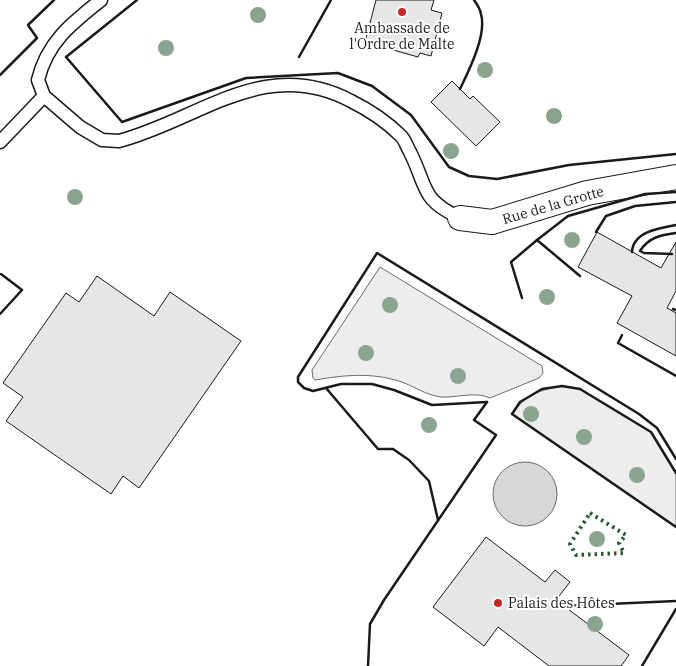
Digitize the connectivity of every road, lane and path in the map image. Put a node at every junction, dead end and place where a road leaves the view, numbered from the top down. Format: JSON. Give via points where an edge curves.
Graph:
{"nodes":[{"id":1,"x":101,"y":0,"type":"edge"},
{"id":2,"x":44,"y":96,"type":"junction"},
{"id":3,"x":0,"y":142,"type":"edge"},
{"id":4,"x":676,"y":177,"type":"edge"},
{"id":5,"x":460,"y":218,"type":"joint"}],
"edges":[{"from":1,"to":2,"type":"lane","via":[[48,50],[38,80]]},
{"from":2,"to":3,"type":"lane"},
{"from":2,"to":5,"type":"lane","via":[[102,140],[119,141],[266,86],[319,86],[359,105],[402,137],[431,200]]},
{"from":4,"to":5,"type":"street","name":"Rue de la Grotte","via":[[587,193],[492,222]]}]}
